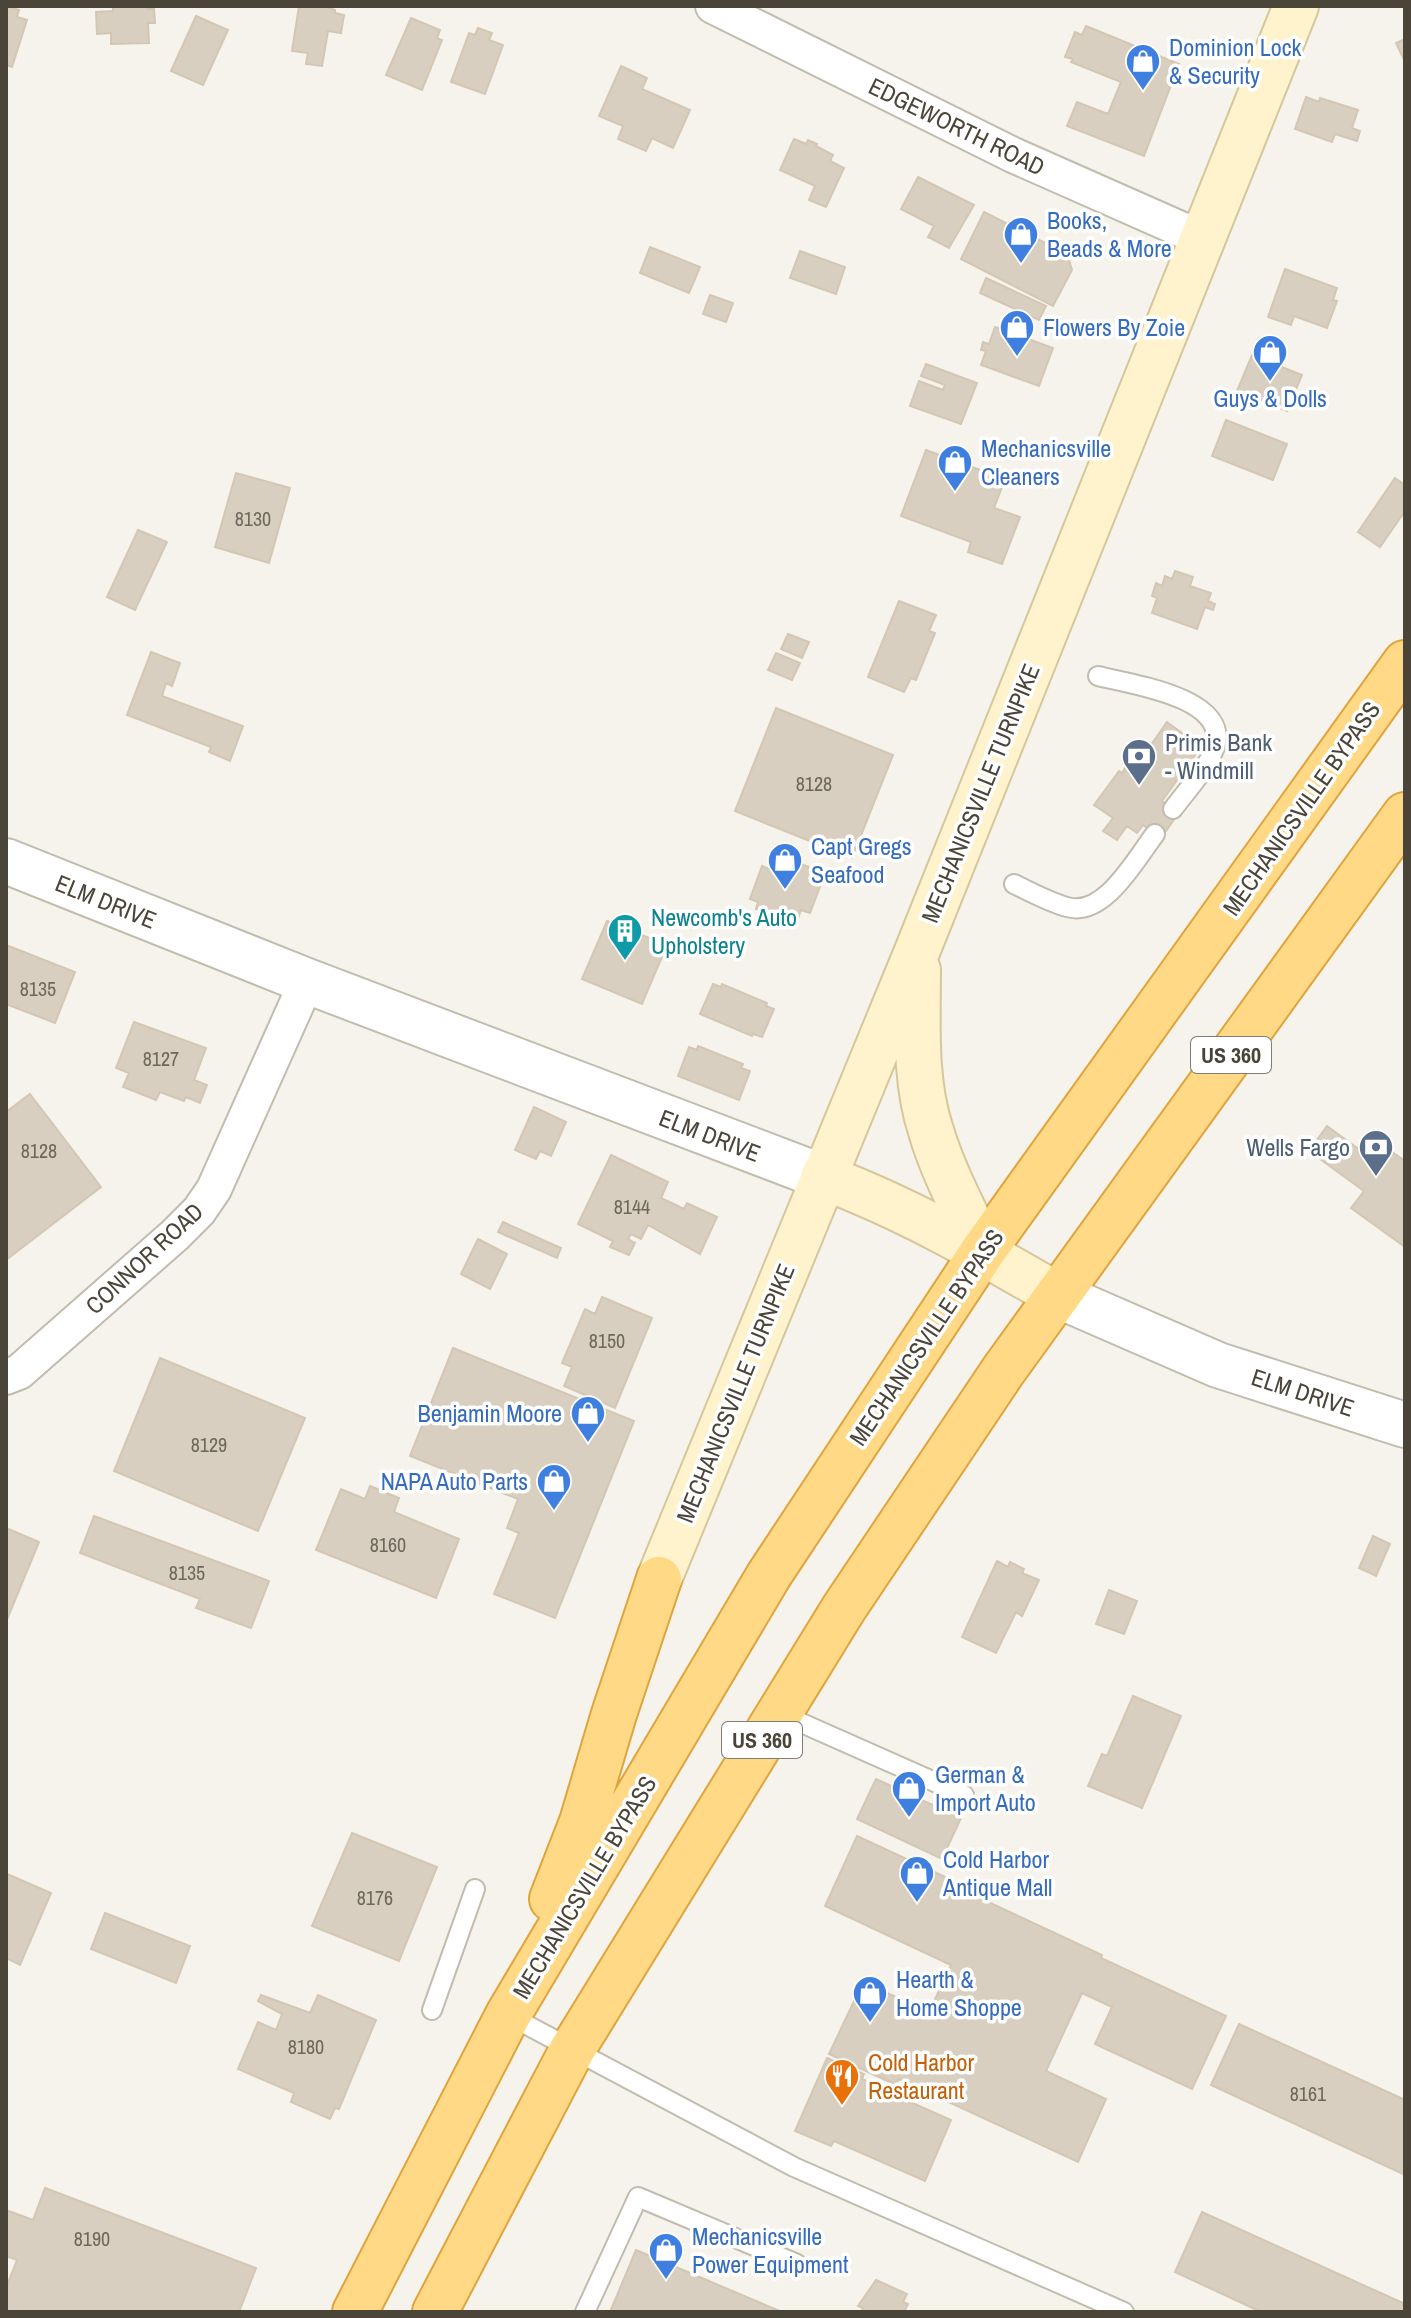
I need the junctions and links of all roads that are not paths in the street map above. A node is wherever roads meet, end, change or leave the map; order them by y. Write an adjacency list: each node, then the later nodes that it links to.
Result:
1 (713, 6): 3 (street, EDGEWORTH ROAD)
2 (1296, 6): 3 (main road, MECHANICSVILLE TURNPIKE)
3 (1203, 239): 11 (main road, MECHANICSVILLE TURNPIKE)
4 (1405, 663): 14 (highway, MECHANICSVILLE BYPASS / US 360)
5 (1098, 676): 6 (lane)
6 (1168, 806)
7 (1405, 815): 15 (highway, US 360)
8 (1151, 830): 10 (lane)
9 (6, 861): 12 (street, ELM DRIVE)
10 (1014, 884)
11 (918, 949): 13 (main road, MECHANICSVILLE TURNPIKE); 14 (main road)
12 (307, 981): 13 (street, ELM DRIVE); 16 (street, CONNOR ROAD)
13 (823, 1177): 14 (main road, ELM DRIVE); 18 (main road, MECHANICSVILLE TURNPIKE)
14 (983, 1251): 15 (main road, ELM DRIVE); 23 (highway, MECHANICSVILLE BYPASS / US 360)
15 (1057, 1295): 17 (street, ELM DRIVE); 19 (highway, US 360)
16 (6, 1377)
17 (1405, 1425)
18 (659, 1579): 23 (highway)
19 (779, 1713): 20 (lane); 24 (highway, US 360)
20 (964, 1795)
21 (475, 1889): 22 (lane)
22 (432, 2010)
23 (501, 2028): 24 (lane); 26 (highway, US 360)
24 (572, 2050): 27 (highway, US 360); 29 (lane)
25 (797, 2264): 28 (lane)
26 (355, 2312)
27 (435, 2312)
28 (585, 2312)
29 (1124, 2312)

